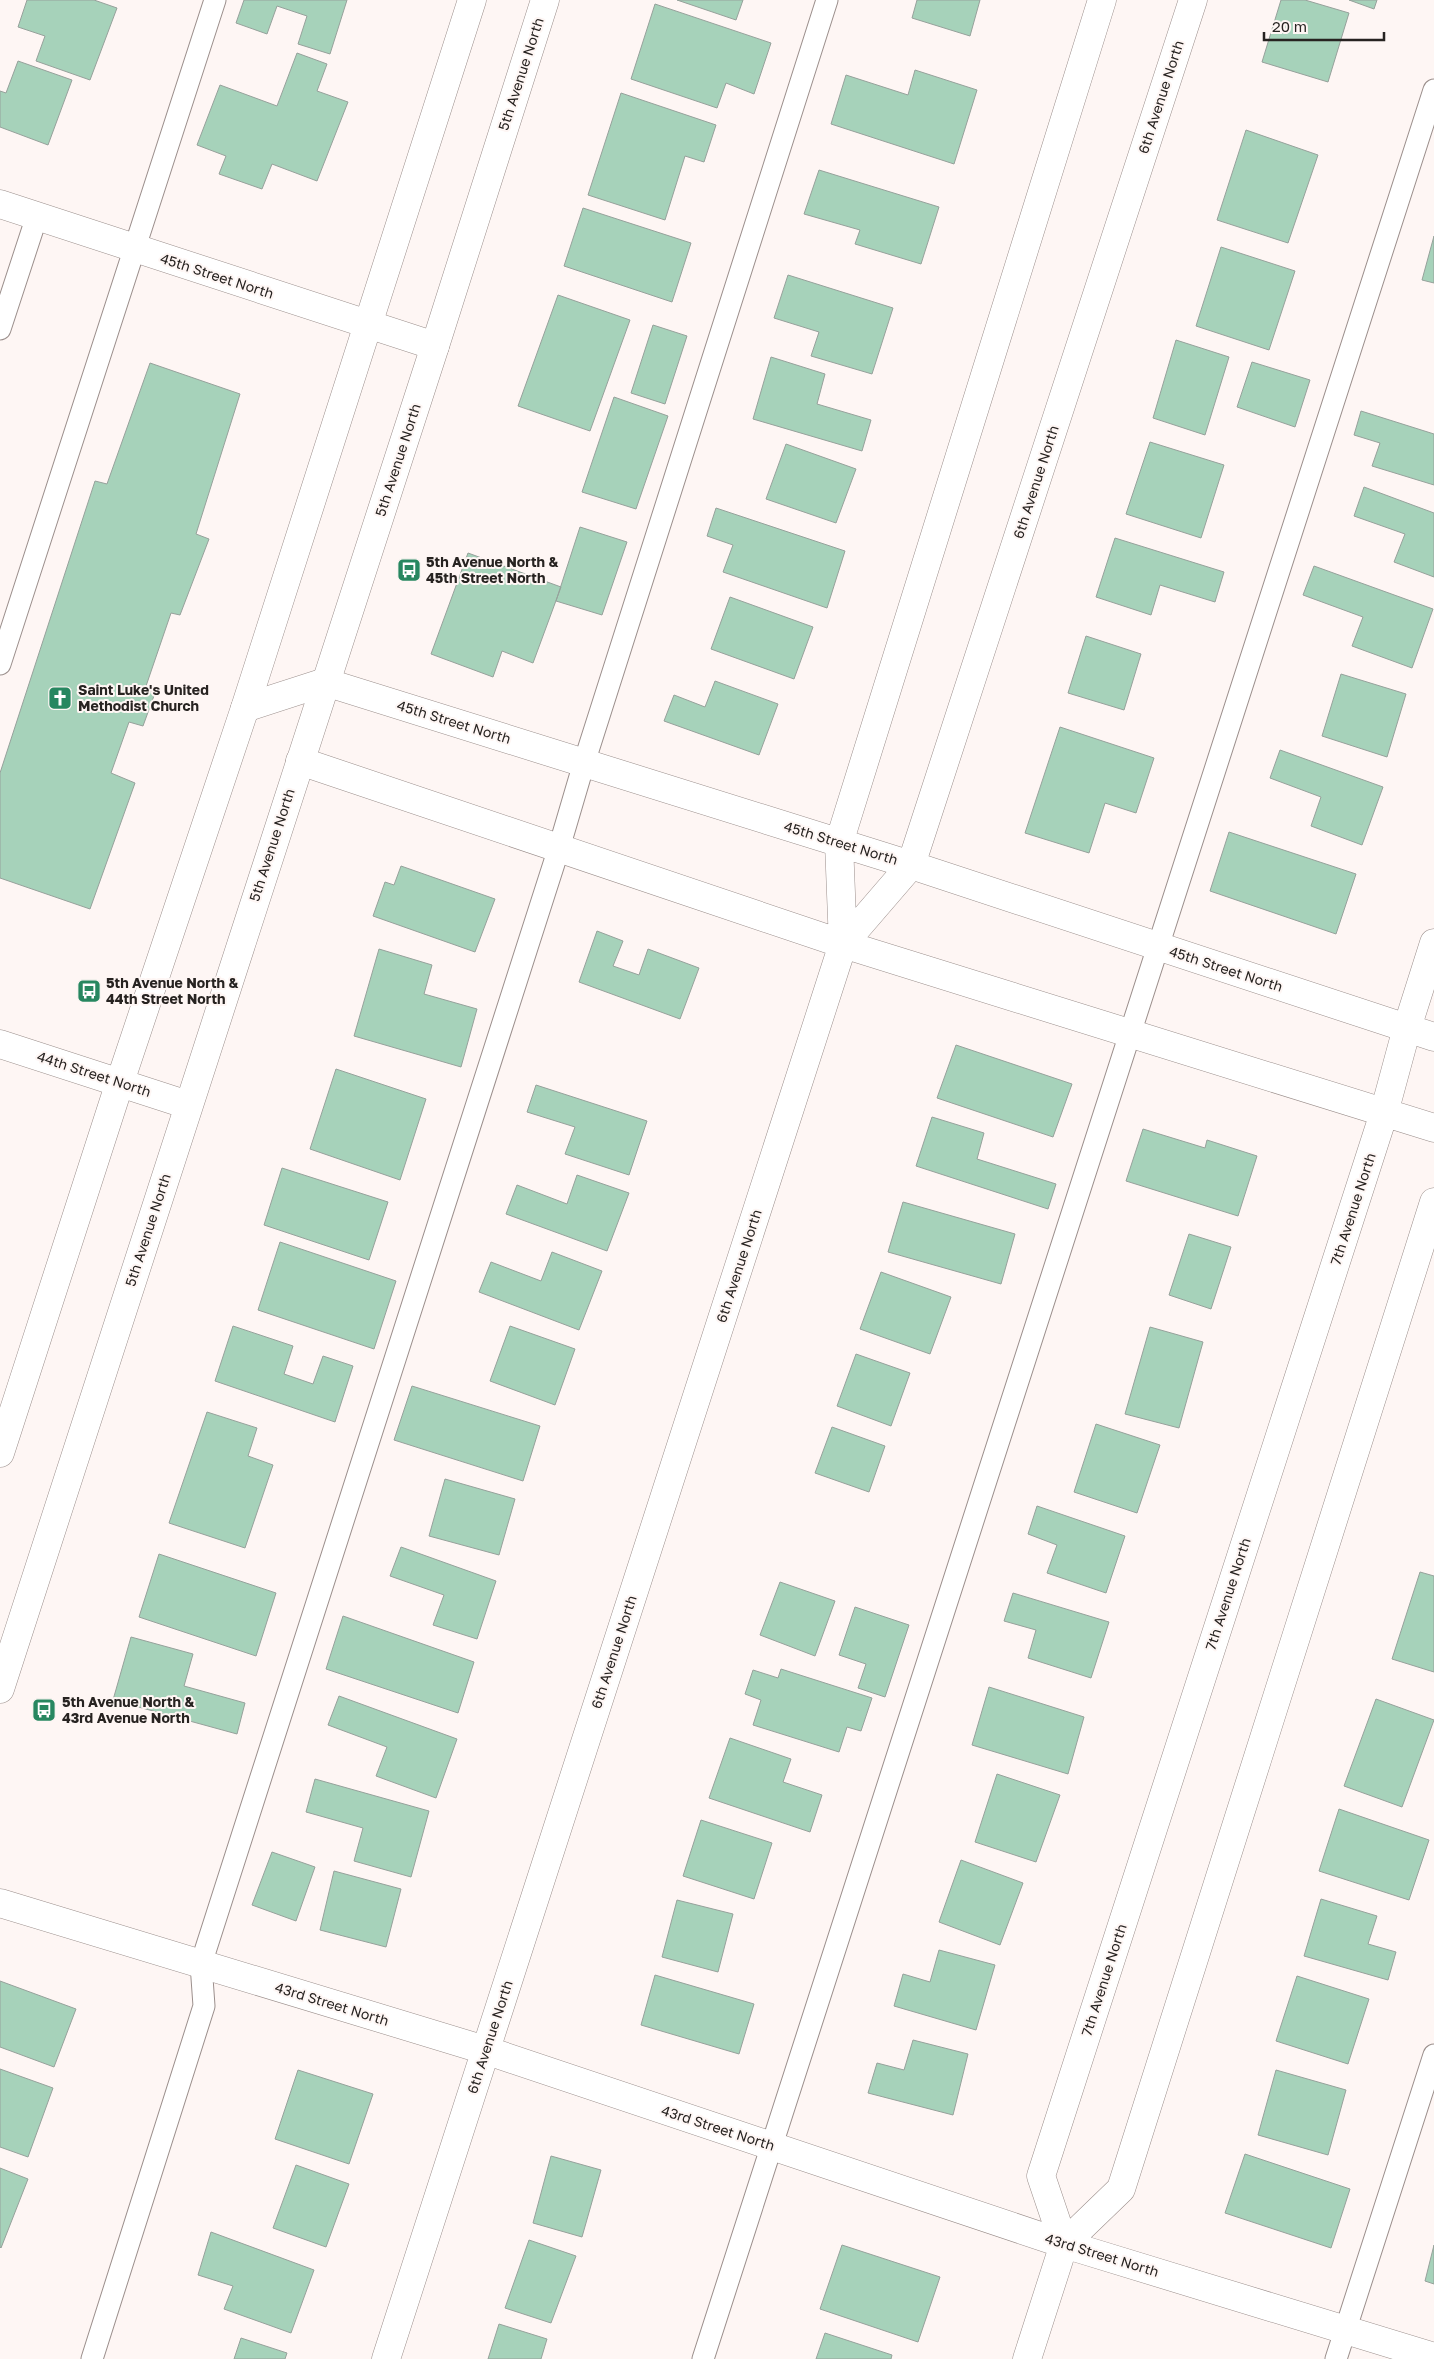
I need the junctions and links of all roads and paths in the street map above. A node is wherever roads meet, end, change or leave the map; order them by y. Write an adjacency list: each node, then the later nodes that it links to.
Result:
1 (215, 0): 10 (lane)
2 (472, 0): 11 (street)
3 (545, 0): 13 (street, 5th Avenue North)
4 (827, 0): 19 (lane)
5 (1102, 0): 20 (street, 6th Avenue North)
6 (1193, 0): 22 (street, 6th Avenue North)
7 (1434, 90): 25 (lane)
8 (0, 204): 9 (street, 45th Street North)
9 (37, 216): 10 (street, 45th Street North); 12 (lane)
10 (135, 249): 11 (street, 45th Street North); 14 (lane)
11 (368, 325): 13 (street, 45th Street North); 17 (street)
12 (0, 329)
13 (435, 346): 16 (street, 5th Avenue North)
14 (4, 638): 15 (lane)
15 (0, 664)
16 (325, 682): 17 (street); 18 (street, 5th Avenue North); 19 (street, 45th Street North)
17 (245, 708): 30 (street)
18 (300, 761): 21 (street); 31 (street, 5th Avenue North)
19 (584, 763): 20 (street, 45th Street North); 21 (lane)
20 (839, 843): 22 (street, 45th Street North); 24 (street, 6th Avenue North)
21 (559, 848): 24 (street); 38 (lane)
22 (911, 866): 24 (street, 6th Avenue North); 25 (street, 45th Street North)
23 (1434, 943): 26 (street, 7th Avenue North)
24 (843, 944): 27 (street); 39 (street, 6th Avenue North)
25 (1159, 947): 26 (street, 45th Street North); 27 (lane)
26 (1407, 1028): 28 (street, 45th Street North); 32 (street, 7th Avenue North)
27 (1131, 1034): 32 (street); 41 (lane)
28 (1434, 1037)
29 (0, 1044): 30 (street, 44th Street North)
30 (120, 1082): 31 (street, 44th Street North); 35 (street)
31 (188, 1105): 36 (street, 5th Avenue North)
32 (1384, 1113): 33 (street); 42 (street, 7th Avenue North)
33 (1434, 1128)
34 (1434, 1202): 42 (street)
35 (0, 1453)
36 (0, 1689)
37 (0, 1903): 38 (street, 43rd Street North)
38 (201, 1964): 39 (street, 43rd Street North); 45 (lane)
39 (485, 2050): 41 (street, 43rd Street North); 46 (street, 6th Avenue North)
40 (1434, 2055): 43 (lane)
41 (772, 2146): 42 (street, 43rd Street North); 47 (lane)
42 (1064, 2244): 43 (street, 43rd Street North); 48 (street)
43 (1345, 2330): 44 (street, 43rd Street North); 49 (lane)
44 (1434, 2357)
45 (92, 2359)
46 (386, 2359)
47 (703, 2359)
48 (1027, 2359)
49 (1336, 2359)

